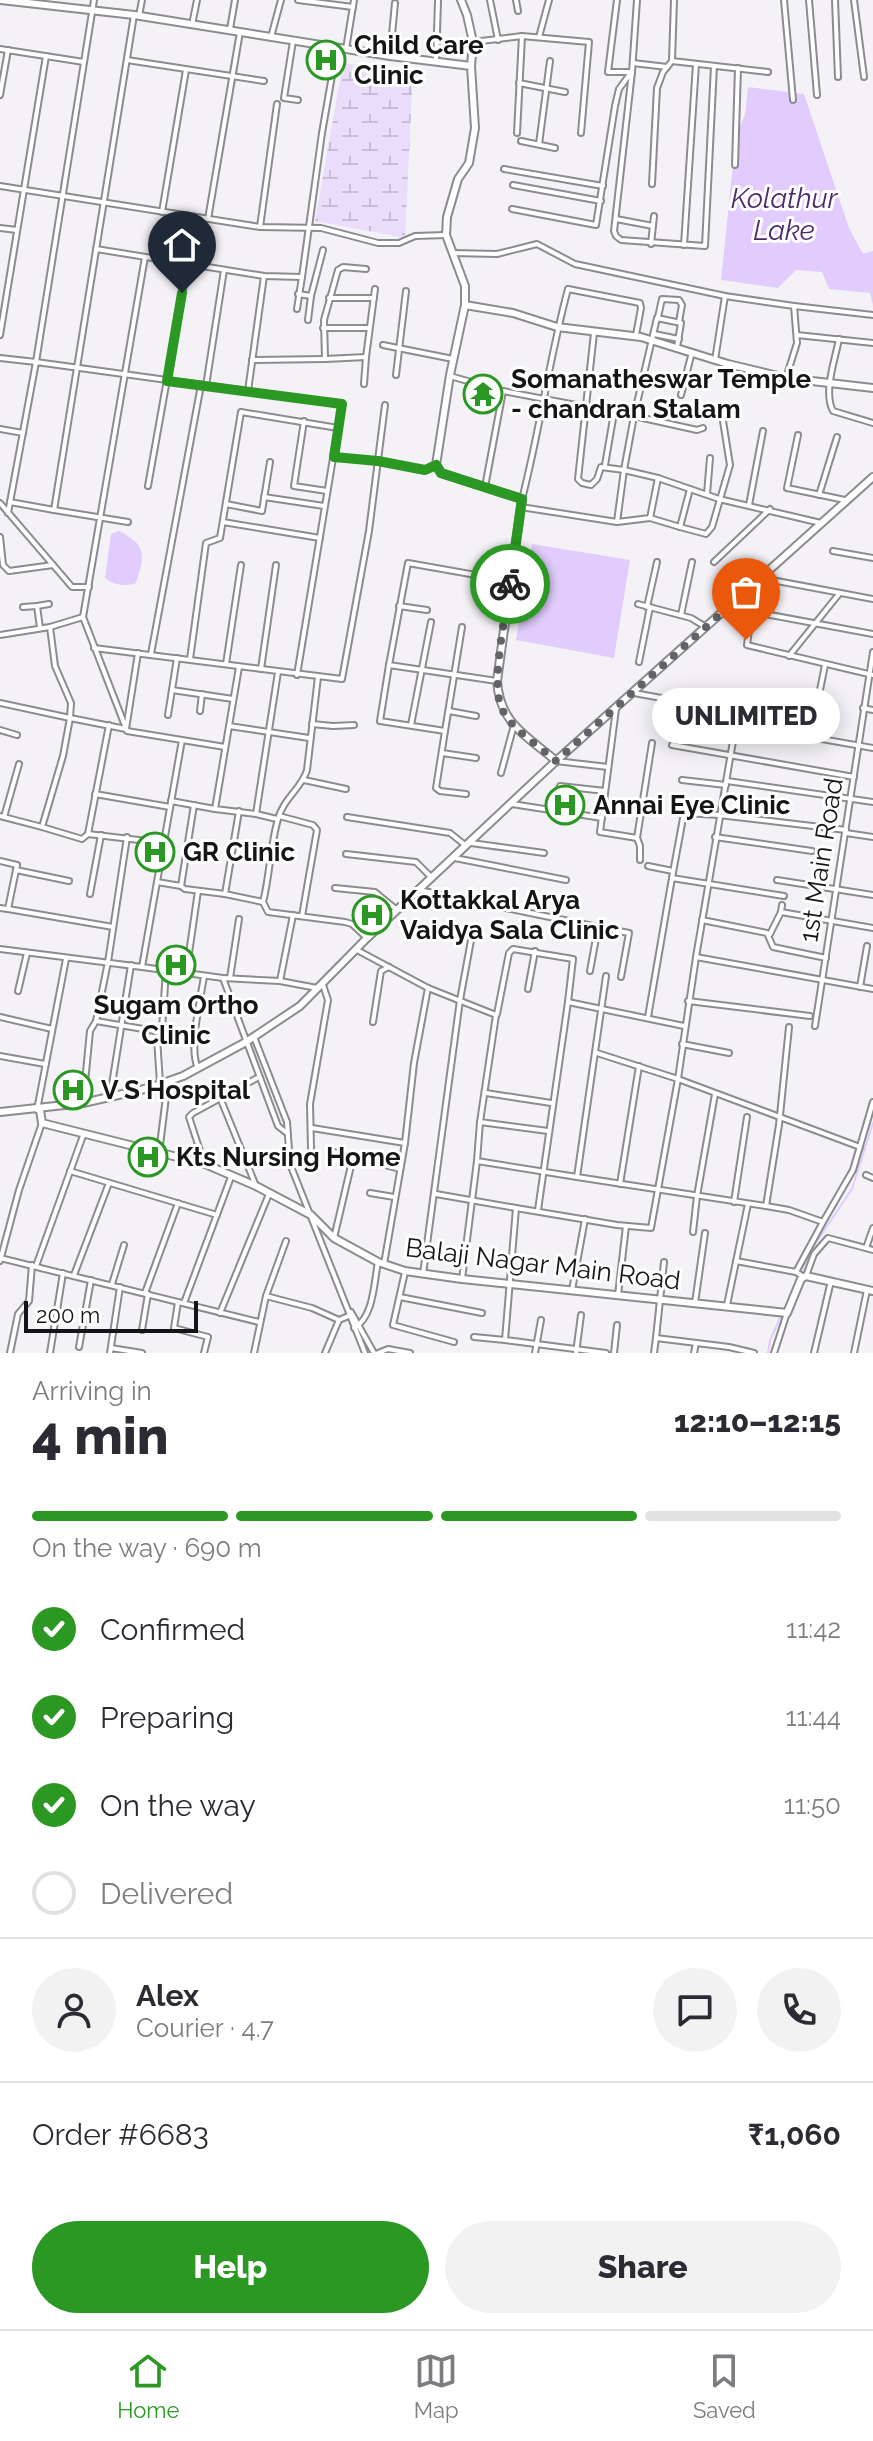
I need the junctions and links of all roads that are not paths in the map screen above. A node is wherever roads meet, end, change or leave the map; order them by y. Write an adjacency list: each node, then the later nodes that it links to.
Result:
1 (1, 0): 20 (main road)
2 (94, 0): 25 (street)
3 (142, 0): 27 (street)
4 (197, 0): 28 (street)
5 (235, 0): 29 (street)
6 (281, 0): 32 (street)
7 (298, 0): 24 (street)
8 (354, 0): 24 (street)
9 (461, 0): 36 (main road)
10 (490, 0): 34 (street)
11 (516, 0): 26 (street)
12 (549, 0): 33 (street)
13 (617, 0): 55 (street)
14 (637, 0): 48 (street)
15 (674, 0): 45 (street)
16 (784, 0): 67 (street)
17 (809, 0): 65 (street)
18 (835, 0): 58 (street)
19 (854, 0): 59 (street)
20 (13, 1): 23 (main road)
21 (438, 1): 47 (street)
22 (395, 3): 42 (street)
23 (51, 4): 25 (main road)
24 (353, 7): 39 (street)
25 (92, 11): 27 (main road); 46 (street)
26 (518, 11)
27 (137, 16): 28 (main road); 43 (street)
28 (192, 25): 29 (main road)
29 (230, 31): 30 (main road)
30 (240, 32): 32 (main road); 57 (street)
31 (522, 36): 33 (street); 34 (street); 61 (street)
32 (271, 37): 35 (main road)
33 (539, 37): 70 (street)
34 (498, 40): 36 (street)
35 (293, 41): 37 (main road); 66 (street)
36 (473, 42): 50 (main road)
37 (337, 47): 39 (main road); 92 (street)
38 (0, 49): 40 (street)
39 (346, 49): 42 (main road)
40 (8, 50): 41 (street); 64 (street)
41 (46, 56): 46 (street); 80 (street)
42 (390, 56): 47 (main road)
43 (127, 60): 54 (street); 83 (street)
44 (550, 61): 62 (street)
45 (672, 61): 49 (street); 52 (street)
46 (84, 62): 81 (street)
47 (436, 62): 50 (main road)
48 (633, 63): 52 (street); 55 (street)
49 (696, 64): 51 (street); 97 (street)
50 (471, 66): 95 (main road)
51 (714, 66): 53 (street); 97 (street)
52 (669, 67): 76 (street)
53 (738, 68): 56 (street); 74 (street)
54 (186, 70): 57 (street); 85 (street)
55 (632, 72): 79 (street); 89 (street)
56 (768, 72)
57 (232, 76): 60 (street); 88 (street)
58 (838, 77)
59 (864, 77)
60 (264, 81)
61 (519, 83): 62 (street); 69 (street)
62 (548, 88): 63 (street); 72 (street)
63 (565, 92)
64 (0, 95)
65 (817, 95)
66 (298, 100)
67 (793, 100)
68 (277, 104): 91 (street)
69 (517, 133)
70 (581, 133)
71 (521, 141): 72 (street)
72 (539, 144): 73 (street)
73 (555, 148)
74 (735, 165)
75 (504, 169): 79 (street)
76 (652, 184)
77 (513, 185): 82 (street)
78 (0, 186): 80 (street)
79 (603, 186): 82 (street)
80 (24, 190): 81 (street); 94 (street)
81 (62, 196): 83 (street); 145 (street)
82 (601, 201): 84 (street)
83 (104, 203): 85 (street); 98 (street)
84 (512, 209)
85 (162, 212): 87 (street)
86 (654, 216): 90 (street)
87 (196, 217): 88 (street); 102 (street)
88 (208, 219): 91 (street)
89 (616, 219): 90 (street); 96 (street)
90 (653, 226): 96 (street)
91 (260, 227): 92 (street)
92 (308, 227): 95 (street); 108 (street)
93 (0, 228): 94 (street)
94 (17, 230): 105 (street)
95 (446, 235): 100 (main road)
96 (651, 244): 97 (street)
97 (684, 246)
98 (96, 249): 101 (street); 146 (street)
99 (323, 250): 112 (street)
100 (453, 253): 113 (street); 116 (main road)
101 (145, 257): 102 (street); 147 (street)
102 (187, 264): 106 (street); 151 (street)
103 (0, 268): 105 (street)
104 (366, 269): 114 (street)
105 (10, 270): 127 (street)
106 (224, 270): 107 (street); 154 (street)
107 (264, 276): 108 (street); 143 (street)
108 (302, 277): 111 (street)
109 (375, 289): 115 (street)
110 (406, 291): 136 (street)
111 (298, 294): 112 (street); 118 (street)
112 (311, 296): 121 (street)
113 (725, 296): 117 (street); 144 (street)
114 (329, 298): 115 (street); 124 (street)
115 (374, 298): 125 (street)
116 (465, 305): 123 (main road); 142 (main road)
117 (794, 306): 119 (street); 128 (street)
118 (297, 309)
119 (873, 315)
120 (658, 317): 122 (street); 122 (street); 130 (street)
121 (308, 320)
122 (679, 322): 132 (street)
123 (557, 327): 126 (main road); 129 (street); 159 (street)
124 (323, 328): 125 (street); 141 (street)
125 (369, 328): 139 (street)
126 (594, 333): 129 (main road); 161 (street)
127 (0, 335)
128 (797, 335): 133 (street); 150 (street)
129 (635, 337): 130 (main road)
130 (653, 337): 131 (main road); 163 (street)
131 (666, 338): 132 (street); 137 (main road)
132 (679, 339): 137 (street)
133 (839, 339): 134 (street); 152 (street)
134 (873, 343)
135 (383, 345): 136 (street)
136 (400, 347): 142 (street); 148 (street)
137 (677, 347): 138 (main road)
138 (692, 352): 144 (main road); 158 (street)
139 (366, 357): 141 (street); 153 (street)
140 (0, 358): 145 (street)
141 (325, 359): 143 (street)
142 (453, 359): 149 (main road)
143 (252, 360): 156 (street)
144 (715, 360): 150 (main road)
145 (36, 362): 146 (street); 171 (street)
146 (76, 366): 147 (street); 199 (street)
147 (124, 375): 151 (street); 201 (street)
148 (396, 375)
149 (450, 375): 157 (street); 178 (main road)
150 (786, 378): 152 (main road)
151 (167, 381): 154 (street); 183 (street)
152 (831, 383): 155 (main road); 166 (street)
153 (364, 384)
154 (204, 385): 156 (street); 245 (street)
155 (873, 388)
156 (248, 391): 167 (street)
157 (503, 391): 159 (street); 184 (street)
158 (681, 395)
159 (544, 400): 161 (street); 194 (street)
160 (385, 405): 176 (street)
161 (586, 407): 162 (street); 179 (street)
162 (614, 413): 163 (street); 179 (street)
163 (634, 416): 168 (street); 180 (street)
164 (304, 421): 167 (street); 186 (street); 195 (street)
165 (723, 421): 190 (street)
166 (873, 423)
167 (338, 428): 174 (street)
168 (703, 428)
169 (0, 429): 171 (street)
170 (763, 431): 196 (street)
171 (23, 433): 192 (street)
172 (798, 435): 188 (street)
173 (837, 437): 188 (street)
174 (334, 457): 176 (street); 186 (street)
175 (710, 458): 187 (street)
176 (378, 461): 178 (street); 260 (street)
177 (270, 462): 189 (street)
178 (436, 465): 184 (main road)
179 (605, 466): 180 (street)
180 (624, 470): 182 (street); 205 (street)
181 (873, 477): 191 (main road)
182 (658, 478): 185 (street); 202 (street)
183 (148, 486)
184 (485, 487): 194 (main road)
185 (690, 489): 187 (street); 207 (street)
186 (327, 491): 197 (street)
187 (707, 494): 190 (street)
188 (819, 495): 191 (street)
189 (264, 497): 195 (street); 197 (street)
190 (719, 499): 196 (street); 207 (street)
191 (846, 500): 206 (main road)
192 (10, 502): 199 (street); 200 (street)
193 (0, 503): 200 (street)
194 (521, 503): 205 (street); 219 (main road)
195 (225, 504): 204 (street)
196 (749, 505): 198 (street)
197 (324, 506): 209 (street)
198 (770, 509): 206 (street); 214 (street)
199 (54, 510): 201 (street)
200 (8, 513): 215 (street)
201 (102, 518): 203 (street); 220 (street)
202 (650, 518): 205 (street); 207 (street)
203 (128, 522)
204 (223, 522): 209 (street); 248 (street)
205 (617, 522)
206 (821, 523): 218 (main road)
207 (680, 527)
208 (0, 537): 215 (street)
209 (320, 538): 257 (street)
210 (833, 551): 211 (street)
211 (873, 558)
212 (657, 562): 229 (street)
213 (692, 562): 232 (street)
214 (714, 562)
215 (55, 565): 220 (street)
216 (241, 565): 250 (street)
217 (276, 565): 254 (street)
218 (759, 578): 221 (street); 223 (main road)
219 (510, 581): 227 (street); 261 (main road)
220 (89, 587): 233 (street)
221 (839, 594): 222 (street); 235 (street)
222 (873, 599)
223 (735, 601): 231 (street); 238 (main road)
224 (49, 604): 226 (street)
225 (638, 604): 229 (street)
226 (37, 606): 228 (street); 239 (street)
227 (399, 606): 230 (street); 251 (street)
228 (23, 607)
229 (649, 607): 232 (street); 249 (street)
230 (427, 610)
231 (749, 611): 235 (street); 246 (street)
232 (681, 615): 238 (street)
233 (83, 617): 236 (street); 242 (street)
234 (431, 622): 255 (street)
235 (816, 625): 240 (street); 246 (street)
236 (50, 627): 239 (street); 276 (street)
237 (462, 627): 258 (street)
238 (706, 627): 263 (main road)
239 (40, 628): 241 (street)
240 (873, 634)
241 (0, 635)
242 (94, 648): 244 (street); 284 (street)
243 (873, 652): 259 (street, 1st Main Road)
244 (138, 653): 245 (street); 284 (street)
245 (151, 655): 247 (street)
246 (789, 656): 252 (street)
247 (177, 657): 248 (street); 262 (street)
248 (190, 659): 250 (street)
249 (639, 662)
250 (226, 664): 253 (street)
251 (389, 665): 255 (street); 281 (street)
252 (825, 665): 259 (street); 289 (street)
253 (239, 666): 254 (street); 265 (street)
254 (261, 669): 256 (street)
255 (422, 670): 258 (street); 281 (street)
256 (278, 672): 257 (street); 287 (street)
257 (297, 675): 260 (street)
258 (454, 675): 261 (street); 272 (street)
259 (871, 675): 268 (street, 1st Main Road)
260 (318, 676): 277 (street)
261 (497, 681): 282 (main road)
262 (172, 690): 264 (street); 274 (street)
263 (634, 693): 269 (main road); 273 (street)
264 (202, 694): 265 (street); 271 (street)
265 (234, 699): 283 (street)
266 (0, 703): 276 (street)
267 (799, 703): 273 (street)
268 (863, 708): 270 (street); 294 (street, 1st Main Road)
269 (616, 709): 300 (main road); 302 (street)
270 (873, 710)
271 (200, 711)
272 (449, 711): 275 (street); 286 (street)
273 (738, 712): 278 (street)
274 (168, 715)
275 (476, 716)
276 (70, 718): 279 (street); 326 (street)
277 (312, 724): 280 (street); 290 (street)
278 (736, 724): 289 (street); 298 (street)
279 (109, 725): 284 (street); 310 (street)
280 (354, 725)
281 (411, 725): 286 (street)
282 (514, 725): 300 (main road); 303 (street)
283 (229, 726): 287 (street); 295 (street)
284 (126, 729): 291 (street)
285 (0, 730): 288 (street)
286 (445, 731): 297 (street)
287 (268, 733): 290 (street); 320 (street)
288 (17, 735)
289 (811, 735): 294 (street)
290 (310, 738): 305 (street)
291 (182, 740): 295 (street); 314 (street)
292 (652, 743): 333 (street)
293 (672, 745): 298 (street)
294 (859, 745): 296 (street); 304 (street, 1st Main Road)
295 (225, 747): 317 (street)
296 (873, 748)
297 (442, 753): 299 (street); 311 (street)
298 (731, 757): 304 (street); 307 (street)
299 (476, 758)
300 (556, 761): 302 (street); 315 (main road)
301 (19, 764): 322 (street)
302 (608, 767): 309 (street)
303 (501, 773)
304 (854, 777): 312 (street, 1st Main Road)
305 (304, 780): 308 (street); 324 (street)
306 (682, 780): 307 (street)
307 (726, 783): 312 (street); 321 (street)
308 (346, 789)
309 (605, 791): 318 (street); 325 (street)
310 (95, 794): 314 (street); 328 (street)
311 (466, 794)
312 (851, 798): 313 (street); 327 (street, 1st Main Road)
313 (873, 802)
314 (171, 804): 316 (street); 334 (street)
315 (512, 804): 318 (street); 335 (main road)
316 (194, 805): 317 (street); 352 (street)
317 (215, 809): 319 (street)
318 (552, 810): 325 (street)
319 (239, 811): 320 (street); 358 (street)
320 (256, 814): 324 (street)
321 (719, 815): 327 (street); 331 (street); 344 (street)
322 (2, 817): 326 (street)
323 (347, 817): 335 (street)
324 (278, 818): 361 (street); 368 (street)
325 (602, 818): 333 (street)
326 (42, 827): 328 (street)
327 (846, 832): 332 (street); 355 (street, 1st Main Road)
328 (88, 834): 329 (street)
329 (101, 835): 330 (street); 357 (street)
330 (127, 837): 334 (street); 372 (street)
331 (715, 837): 336 (street); 351 (street)
332 (873, 837)
333 (637, 838): 340 (street)
334 (164, 843): 350 (street)
335 (469, 845): 337 (street); 339 (main road)
336 (812, 851)
337 (544, 853)
338 (346, 854): 345 (street)
339 (454, 857): 345 (main road); 347 (street)
340 (640, 860)
341 (0, 861): 343 (street)
342 (648, 866): 344 (street)
343 (16, 870): 349 (street); 364 (street)
344 (673, 871): 346 (street)
345 (432, 878): 354 (main road)
346 (672, 878): 351 (street); 413 (street)
347 (566, 880)
348 (777, 880): 355 (street)
349 (69, 881)
350 (157, 882): 352 (street); 388 (street)
351 (708, 882): 360 (street); 370 (street)
352 (181, 886): 356 (street)
353 (335, 888): 365 (street)
354 (419, 890): 365 (main road); 373 (street)
355 (836, 890): 359 (street); 371 (street, 1st Main Road)
356 (198, 891): 358 (street); 392 (street)
357 (90, 894)
358 (225, 894): 361 (street)
359 (873, 895)
360 (784, 896)
361 (263, 902): 367 (street)
362 (782, 905): 366 (street)
363 (0, 908): 364 (street)
364 (8, 909): 372 (street)
365 (397, 910): 377 (main road)
366 (781, 912): 371 (street); 375 (street)
367 (293, 915): 368 (street); 398 (street)
368 (302, 916): 377 (street)
369 (239, 919): 397 (street)
370 (702, 920): 375 (street); 383 (street)
371 (832, 920): 374 (street); 384 (street, 1st Main Road)
372 (113, 927): 386 (street)
373 (598, 927): 391 (street); 395 (street)
374 (873, 928)
375 (770, 934): 384 (street)
376 (472, 935): 406 (street)
377 (367, 938): 380 (main road)
378 (867, 946): 401 (street)
379 (0, 949): 382 (street)
380 (357, 950): 389 (street); 400 (main road)
381 (535, 951): 403 (street); 408 (street); 410 (street)
382 (27, 953): 385 (street); 405 (street)
383 (696, 957): 399 (street); 407 (street)
384 (826, 958): 399 (street, 1st Main Road)
385 (66, 959): 386 (street); 420 (street)
386 (108, 962): 387 (street); 414 (street)
387 (131, 965): 388 (street); 416 (street)
388 (142, 967): 390 (street)
389 (389, 967): 402 (street); 415 (street)
390 (166, 971): 392 (street); 421 (street)
391 (590, 971)
392 (186, 974): 393 (street)
393 (204, 976): 396 (street); 430 (street)
394 (606, 976): 409 (street)
395 (621, 977)
396 (223, 978): 397 (street); 423 (street)
397 (230, 978): 398 (street)
398 (280, 981): 400 (street)
399 (822, 981): 401 (street); 418 (street, 1st Main Road)
400 (320, 986): 422 (main road); 447 (street)
401 (860, 987): 404 (street)
402 (428, 988): 406 (street); 451 (street)
403 (528, 989)
404 (873, 989)
405 (18, 991)
406 (460, 1000): 410 (street); 472 (street)
407 (688, 1001): 411 (street); 417 (street)
408 (568, 1002): 409 (street); 440 (street)
409 (603, 1008): 413 (street); 425 (street)
410 (496, 1015): 434 (street)
411 (810, 1016)
412 (0, 1017): 420 (street)
413 (648, 1017): 417 (street)
414 (96, 1021): 416 (street); 439 (street)
415 (373, 1022)
416 (122, 1026): 421 (street); 436 (street)
417 (684, 1026): 424 (street)
418 (815, 1026)
419 (789, 1027): 443 (street)
420 (52, 1029): 428 (street)
421 (161, 1032): 433 (street)
422 (254, 1037): 423 (main road); 450 (street)
423 (246, 1042): 430 (main road); 431 (street)
424 (682, 1044): 426 (street); 432 (street)
425 (597, 1053): 429 (street); 464 (street)
426 (729, 1053)
427 (0, 1056): 428 (street)
428 (45, 1064): 441 (street)
429 (639, 1066): 432 (street); 467 (street)
430 (198, 1068): 433 (main road)
431 (259, 1077): 437 (street); 450 (street)
432 (678, 1079): 435 (street); 469 (street)
433 (164, 1083): 436 (main road); 455 (street)
434 (486, 1093): 440 (street); 445 (street)
435 (715, 1094): 443 (street); 473 (street)
436 (110, 1099): 439 (main road)
437 (221, 1100): 458 (street); 468 (street)
438 (873, 1102): 452 (street)
439 (83, 1103): 441 (main road)
440 (552, 1104): 448 (street)
441 (38, 1110): 442 (main road); 446 (main road)
442 (0, 1112)
443 (780, 1116): 452 (street); 479 (street)
444 (747, 1117): 476 (street)
445 (480, 1122): 448 (street); 457 (street)
446 (42, 1123): 449 (main road, Balaji Nagar Main Road); 495 (street)
447 (311, 1128): 451 (street); 453 (street)
448 (548, 1131): 461 (street)
449 (84, 1133): 455 (main road, Balaji Nagar Main Road); 460 (street)
450 (287, 1133): 483 (street)
451 (405, 1143): 459 (street)
452 (860, 1147): 485 (street)
453 (311, 1148)
454 (330, 1151): 456 (street)
455 (159, 1153): 458 (main road, Balaji Nagar Main Road)
456 (353, 1157): 459 (street); 490 (street)
457 (477, 1161): 461 (street); 475 (street)
458 (205, 1164): 463 (main road, Balaji Nagar Main Road)
459 (400, 1169): 474 (street)
460 (70, 1171): 466 (street); 499 (street)
461 (543, 1171): 464 (street); 481 (street)
462 (866, 1175): 465 (street)
463 (231, 1177): 468 (main road, Balaji Nagar Main Road); 482 (street)
464 (577, 1177): 467 (street)
465 (873, 1178)
466 (109, 1183): 477 (street); 503 (street)
467 (620, 1184): 469 (street)
468 (256, 1186): 471 (main road, Balaji Nagar Main Road)
469 (659, 1190): 473 (street); 486 (street)
470 (370, 1193): 474 (street)
471 (269, 1194): 483 (main road, Balaji Nagar Main Road); 522 (street)
472 (436, 1194): 475 (street); 502 (street)
473 (697, 1196): 476 (street); 488 (street)
474 (394, 1197): 498 (street)
475 (472, 1201): 480 (street); 505 (street)
476 (734, 1202): 478 (street)
477 (178, 1203): 482 (street); 513 (street)
478 (748, 1204): 479 (street); 496 (street)
479 (766, 1206): 485 (street)
480 (516, 1208): 481 (street); 508 (street)
481 (538, 1210): 484 (street)
482 (217, 1215): 518 (street)
483 (311, 1215): 490 (main road, Balaji Nagar Main Road); 524 (street)
484 (585, 1219): 486 (street); 511 (street)
485 (823, 1222): 504 (street)
486 (626, 1226): 514 (street)
487 (873, 1228): 493 (street)
488 (693, 1232)
489 (705, 1233): 519 (street)
490 (334, 1238): 498 (main road, Balaji Nagar Main Road)
491 (286, 1241): 515 (street)
492 (124, 1245): 509 (street)
493 (866, 1248): 494 (street); 504 (street)
494 (873, 1250)
495 (0, 1259): 499 (street)
496 (736, 1261): 504 (street); 520 (street)
497 (664, 1262): 517 (street)
498 (381, 1263): 500 (main road, Balaji Nagar Main Road); 530 (street)
499 (34, 1266): 501 (street); 542 (street)
500 (405, 1271): 502 (main road, Balaji Nagar Main Road); 516 (street)
501 (63, 1273): 503 (street); 543 (street)
502 (423, 1274): 505 (main road, Balaji Nagar Main Road)
503 (74, 1275): 506 (street)
504 (801, 1275): 507 (main road); 521 (main road)
505 (462, 1279): 508 (main road, Balaji Nagar Main Road)
506 (91, 1280): 509 (street); 538 (street)
507 (831, 1281): 512 (main road); 558 (street)
508 (509, 1284): 511 (main road, Balaji Nagar Main Road); 534 (street)
509 (112, 1285): 510 (street)
510 (120, 1287): 513 (street); 539 (street)
511 (572, 1290): 514 (main road, Balaji Nagar Main Road)
512 (870, 1290): 559 (street)
513 (146, 1294): 518 (street); 531 (street)
514 (618, 1295): 517 (main road, Balaji Nagar Main Road)
515 (266, 1296): 526 (street); 528 (street)
516 (400, 1297): 523 (street); 535 (street)
517 (660, 1299): 519 (main road, Balaji Nagar Main Road); 533 (street)
518 (181, 1303): 522 (street); 545 (street)
519 (695, 1303): 520 (main road, Balaji Nagar Main Road)
520 (727, 1305): 521 (main road, Balaji Nagar Main Road)
521 (784, 1312): 557 (street)
522 (220, 1313): 528 (street)
523 (482, 1313)
524 (351, 1314): 526 (street); 530 (street)
525 (581, 1315): 541 (street)
526 (339, 1320): 547 (street)
527 (541, 1320): 537 (street)
528 (259, 1322): 546 (street)
529 (617, 1325): 553 (street)
530 (356, 1327): 548 (street); 549 (street)
531 (142, 1330)
532 (474, 1337): 534 (street)
533 (656, 1338): 536 (street); 554 (street)
534 (505, 1340): 537 (street)
535 (454, 1342)
536 (696, 1343): 540 (street); 555 (street)
537 (537, 1344): 541 (street); 551 (street)
538 (79, 1347)
539 (110, 1350): 544 (street)
540 (729, 1350): 556 (street)
541 (576, 1351): 552 (street)
542 (10, 1353)
543 (50, 1353)
544 (142, 1353)
545 (204, 1353)
546 (254, 1353)
547 (325, 1353)
548 (365, 1353)
549 (376, 1353): 550 (street)
550 (410, 1353)
551 (535, 1353)
552 (606, 1353)
553 (614, 1353)
554 (654, 1353)
555 (694, 1353)
556 (754, 1353)
557 (774, 1353)
558 (814, 1353)
559 (854, 1353)

